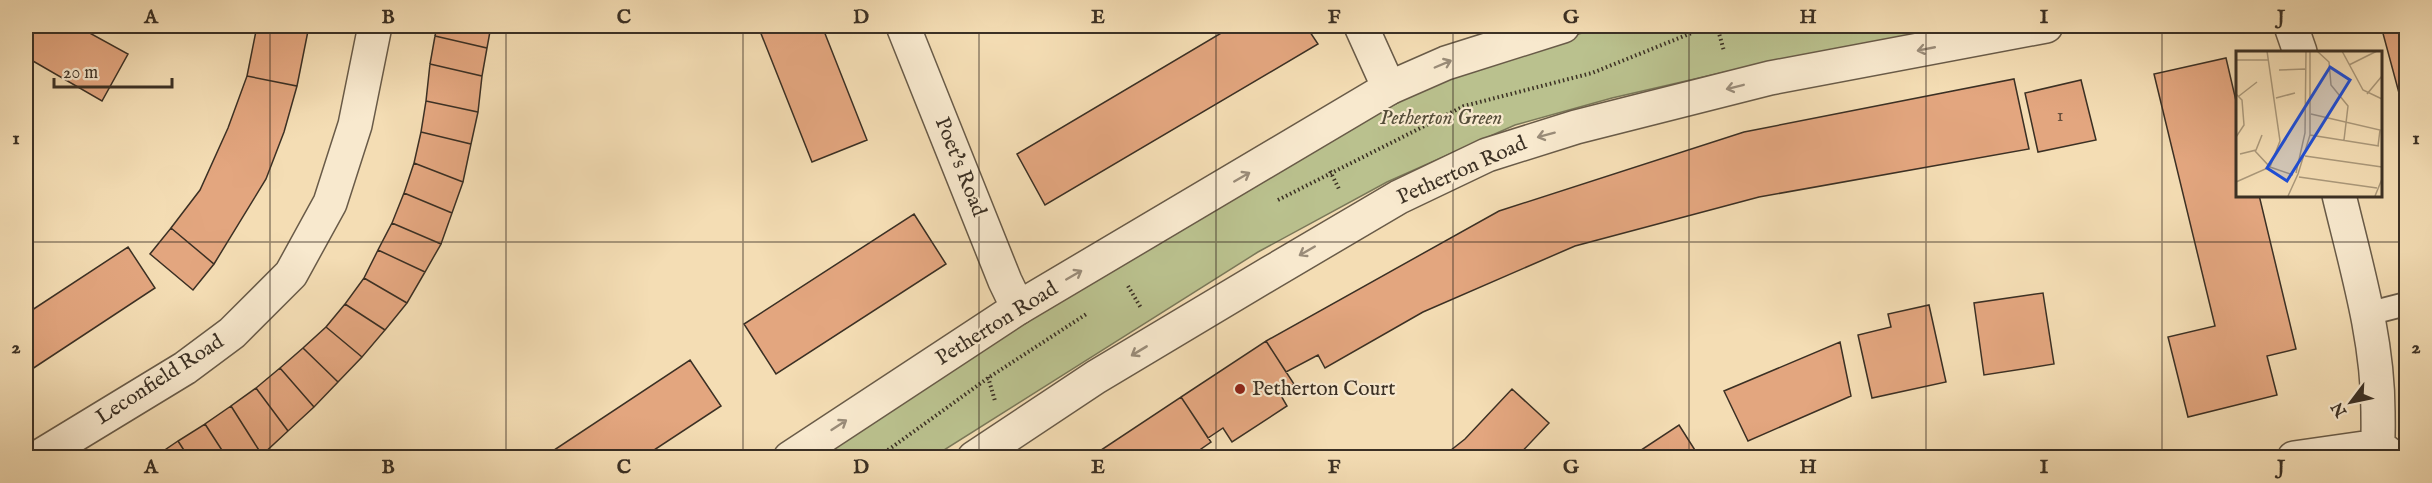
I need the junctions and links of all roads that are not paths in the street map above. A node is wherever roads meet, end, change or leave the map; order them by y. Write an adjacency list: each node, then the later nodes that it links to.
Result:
1 (375, 26): 14 (street, Leconfield Road)
2 (903, 26): 11 (street, Poet's Road)
3 (1361, 26): 8 (street)
4 (1563, 26): 8 (street, Petherton Road, one-way to 4)
5 (2046, 26): 16 (street, Petherton Road, one-way to 16)
6 (2291, 26): 7 (street)
7 (2300, 51)
8 (1389, 88): 11 (street, Petherton Road, one-way to 8)
9 (2339, 196): 12 (street)
10 (2406, 304): 12 (lane)
11 (1018, 308): 15 (street, Petherton Road, one-way to 11)
12 (2367, 314): 13 (street)
13 (2383, 454): 17 (street)
14 (37, 458)
15 (790, 458)
16 (974, 458)
17 (2294, 458)

